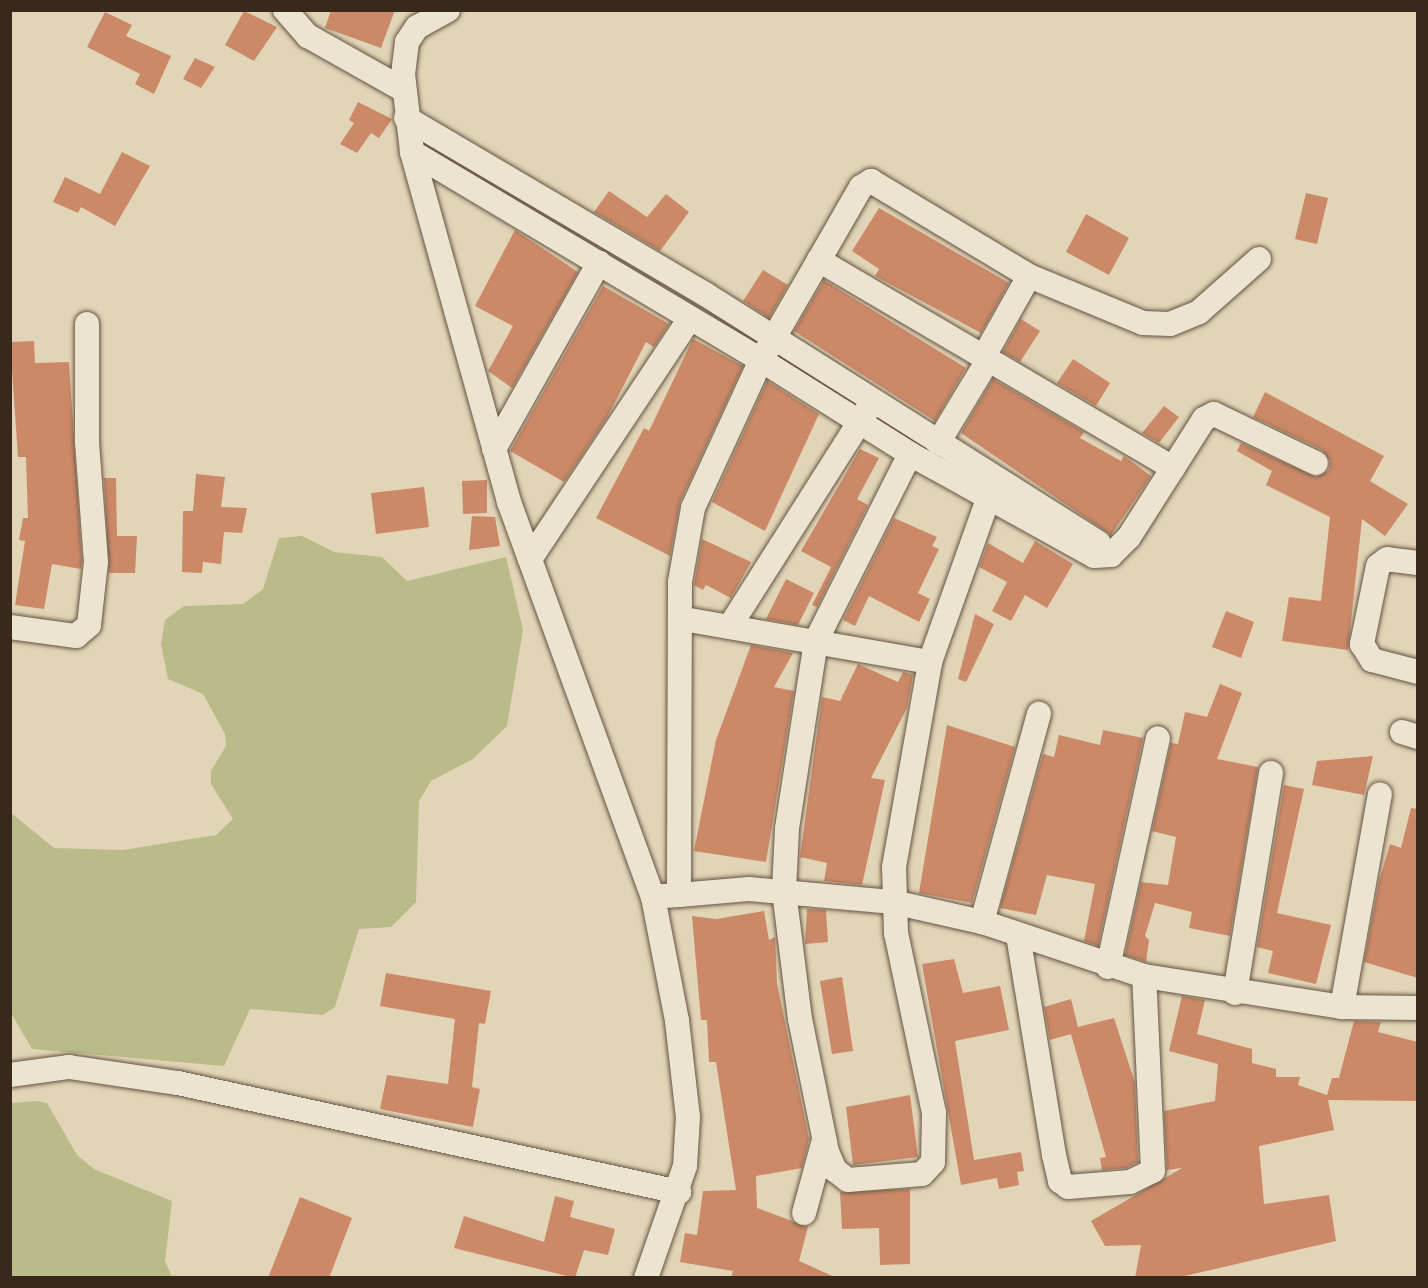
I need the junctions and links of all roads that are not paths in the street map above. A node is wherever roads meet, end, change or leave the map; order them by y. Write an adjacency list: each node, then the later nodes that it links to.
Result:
1 (285, 10): 3 (street)
2 (448, 10): 3 (street)
3 (404, 90): 4 (street)
4 (406, 118): 5 (street); 12 (street)
5 (412, 152): 8 (street); 17 (street)
6 (819, 260): 9 (street); 12 (street); 13 (street)
7 (1259, 260): 9 (street)
8 (599, 263): 10 (street); 17 (street)
9 (1029, 276): 13 (street)
10 (690, 318): 14 (street); 23 (street)
11 (87, 324): 27 (street)
12 (773, 338): 14 (street); 15 (street)
13 (986, 359): 16 (street); 20 (street)
14 (761, 360): 15 (street); 25 (street)
15 (865, 413): 16 (street); 18 (street); 26 (street)
16 (938, 443): 22 (street)
17 (494, 449): 23 (street)
18 (910, 454): 21 (street); 28 (street)
19 (1316, 462): 20 (street)
20 (1173, 468): 22 (street)
21 (988, 499): 22 (street); 29 (street)
22 (1113, 552)
23 (530, 559): 37 (street)
24 (1418, 563): 30 (street)
25 (683, 619): 26 (street); 36 (street)
26 (730, 626): 28 (street)
27 (10, 627)
28 (816, 641): 29 (street); 35 (street)
29 (930, 662): 38 (street)
30 (1418, 672)
31 (1039, 714): 39 (street)
32 (1158, 738): 41 (street)
33 (1271, 773): 43 (street)
34 (1380, 794): 44 (street)
35 (784, 891): 36 (street); 38 (street); 47 (street)
36 (679, 895): 37 (street)
37 (653, 897): 48 (street)
38 (893, 902): 39 (street); 47 (street)
39 (982, 922): 40 (street)
40 (1018, 935): 41 (street); 42 (street)
41 (1108, 967): 42 (street)
42 (1144, 976): 43 (street)
43 (1234, 993): 44 (street)
44 (1342, 1007): 45 (street)
45 (1418, 1008)
46 (10, 1075): 48 (street)
47 (824, 1140): 49 (street)
48 (679, 1191): 50 (street)
49 (804, 1213)
50 (646, 1278)

